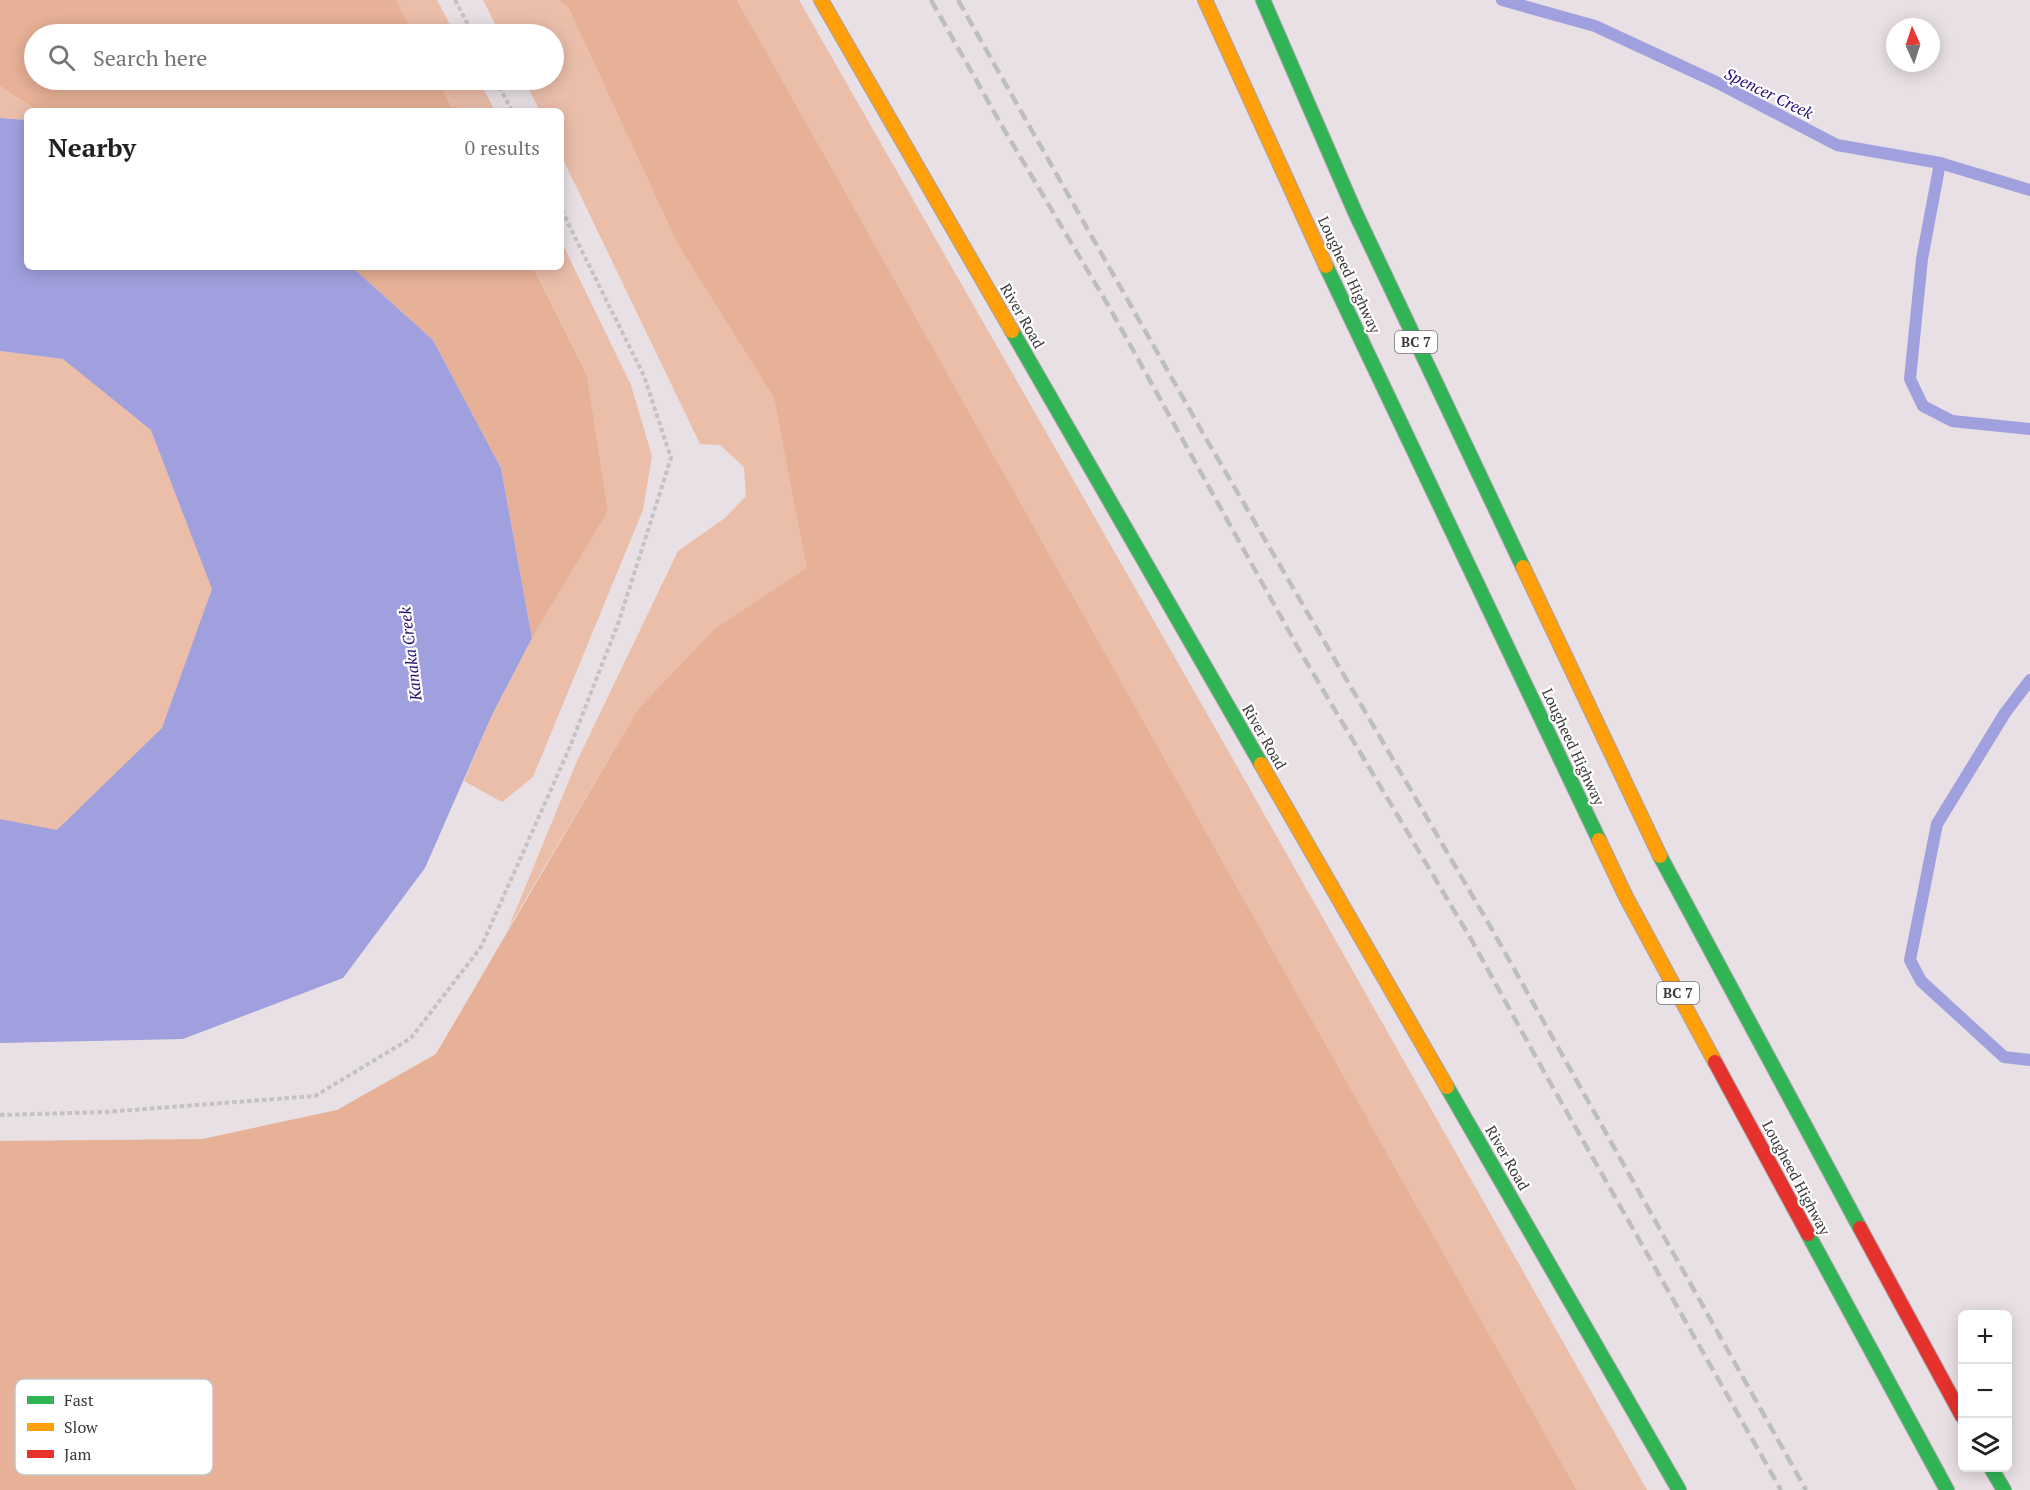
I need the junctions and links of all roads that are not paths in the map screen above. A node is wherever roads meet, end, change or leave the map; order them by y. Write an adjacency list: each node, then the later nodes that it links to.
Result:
1 (821, 0): 6 (main road, River Road)
2 (1205, 0): 7 (main road, Lougheed Highway / BC 7)
3 (1263, 0): 4 (main road, Lougheed Highway / BC 7)
4 (1958, 1409)
5 (1994, 1472): 8 (main road)
6 (1679, 1490)
7 (1947, 1490)
8 (2004, 1490)

